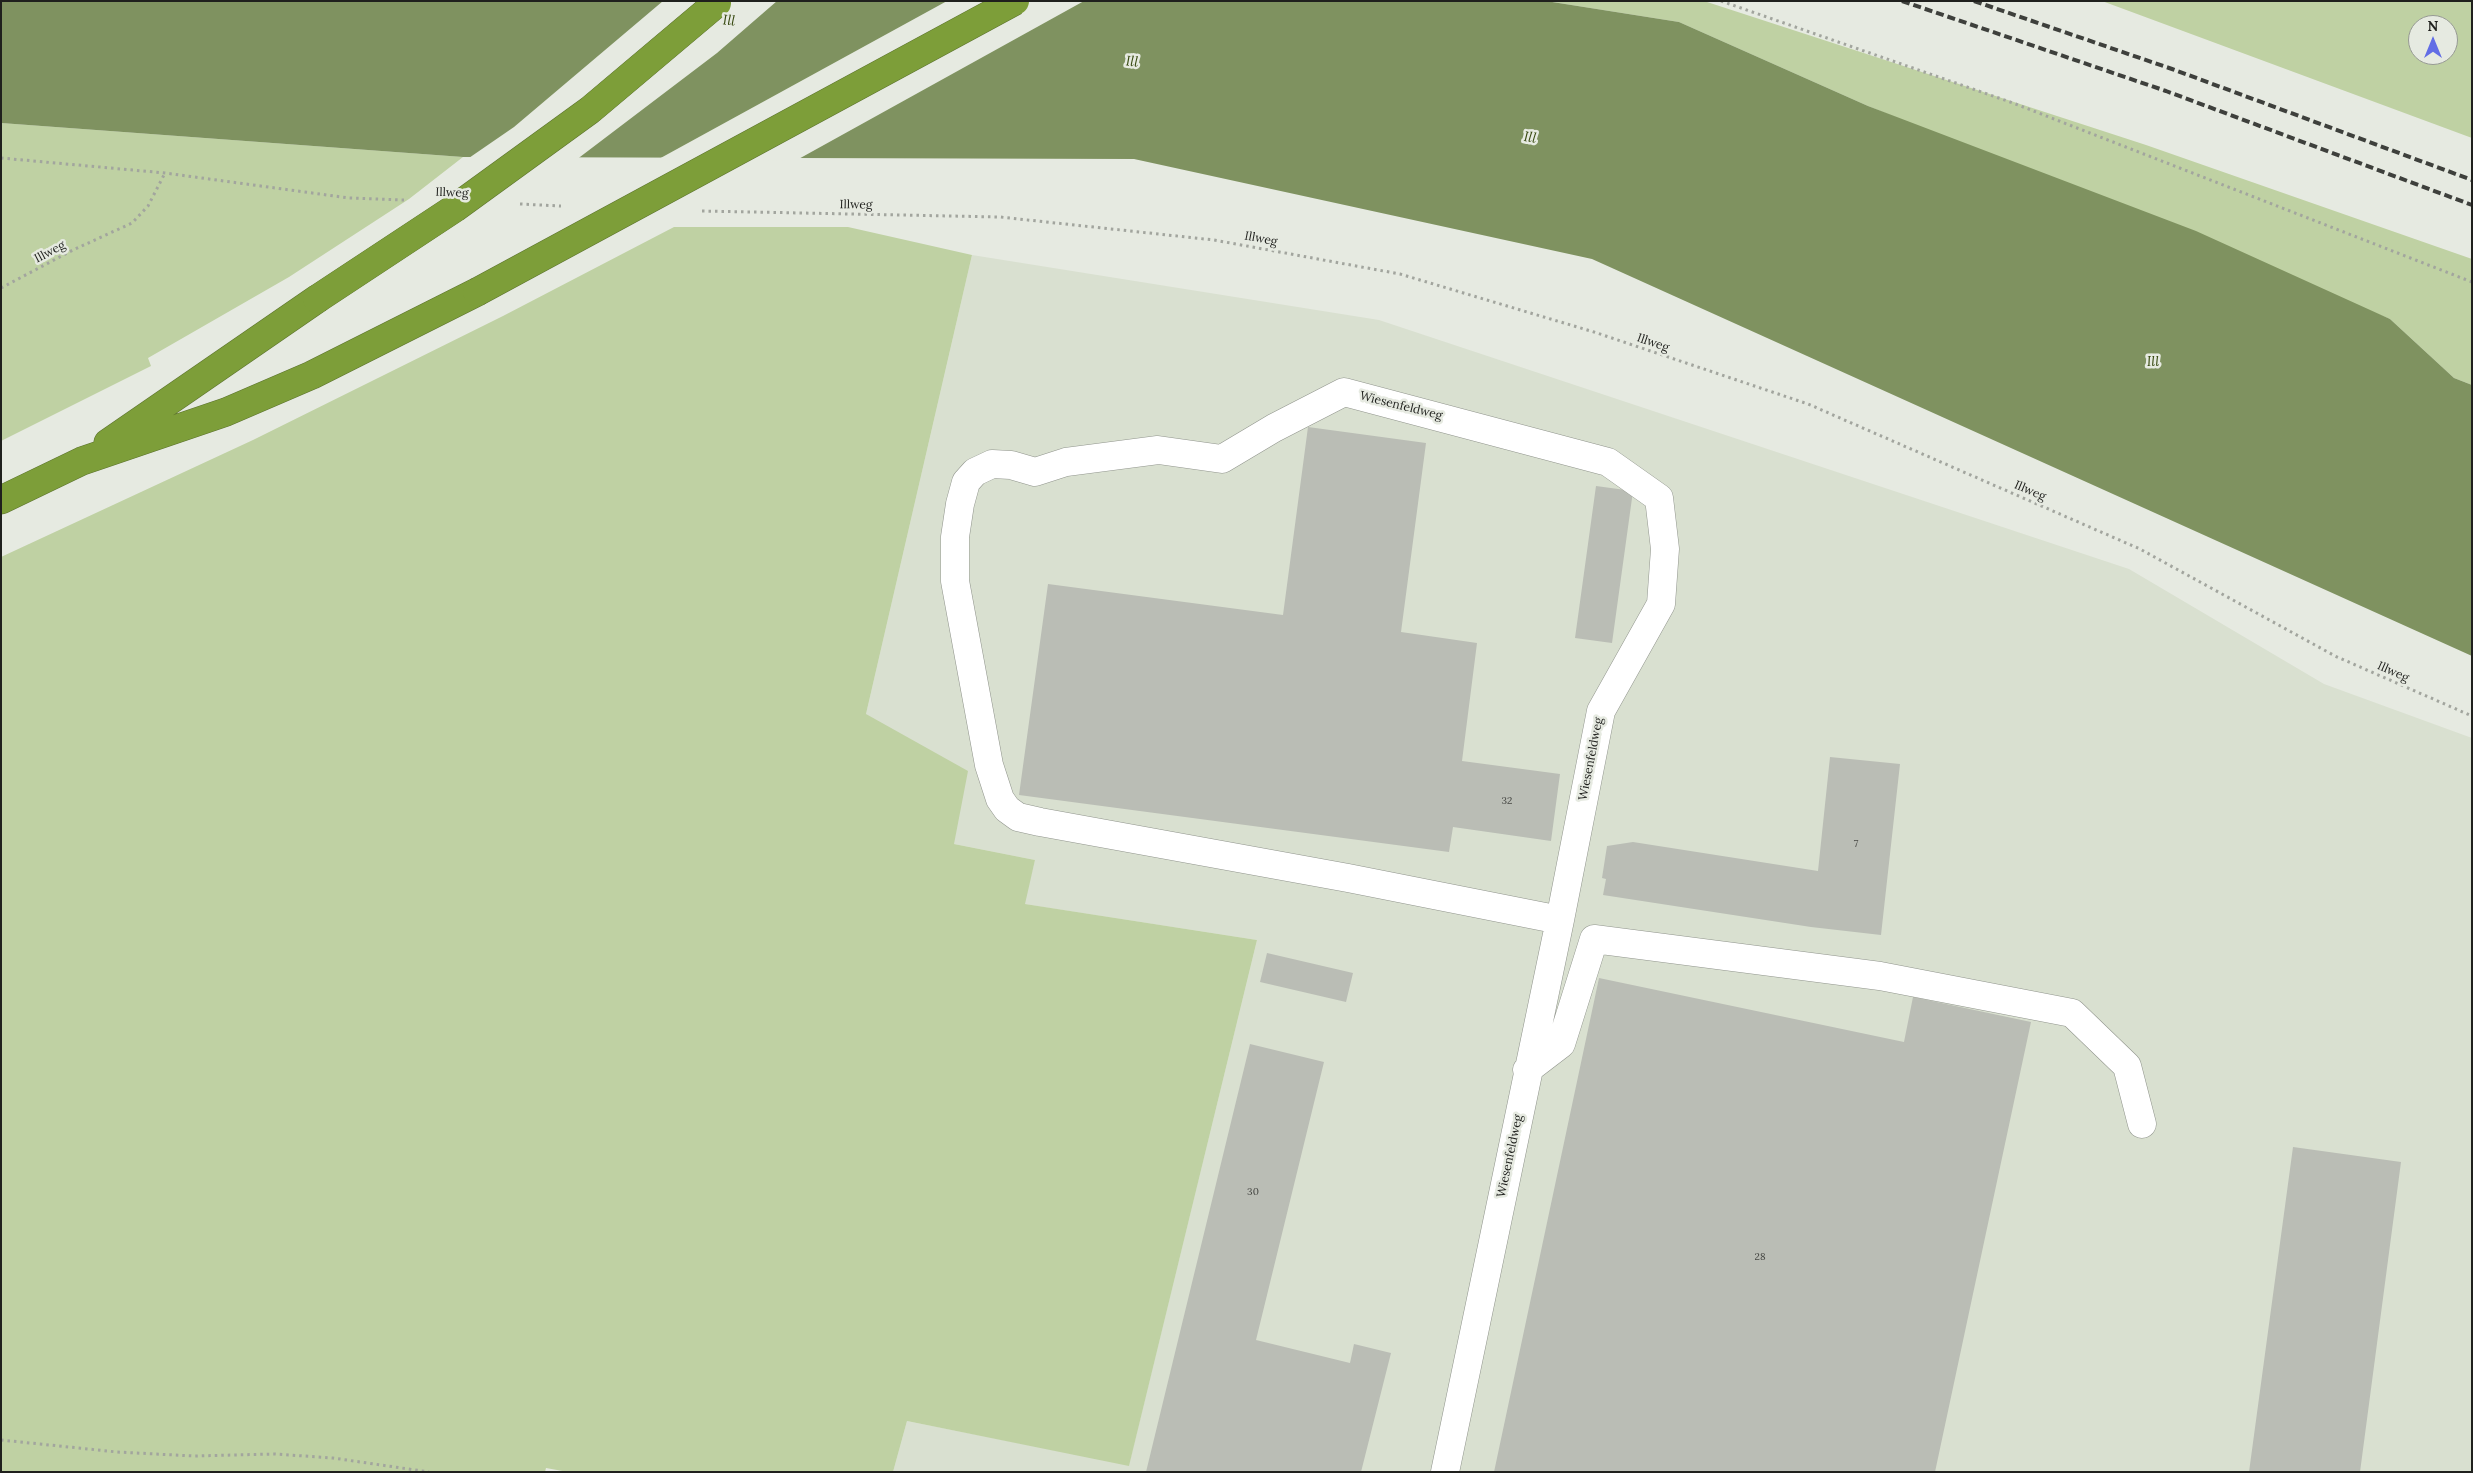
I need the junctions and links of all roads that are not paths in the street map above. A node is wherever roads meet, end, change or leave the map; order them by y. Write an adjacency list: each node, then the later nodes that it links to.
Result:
1 (1015, 1): 3 (highway, bridge)
2 (718, 2): 3 (highway, bridge)
3 (82, 461): 4 (highway)
4 (1, 500)
5 (1560, 920): 5 (lane, Wiesenfeldweg); 6 (lane, Wiesenfeldweg)
6 (1527, 1070): 7 (lane); 8 (lane, Wiesenfeldweg)
7 (2142, 1124)
8 (1445, 1472)

